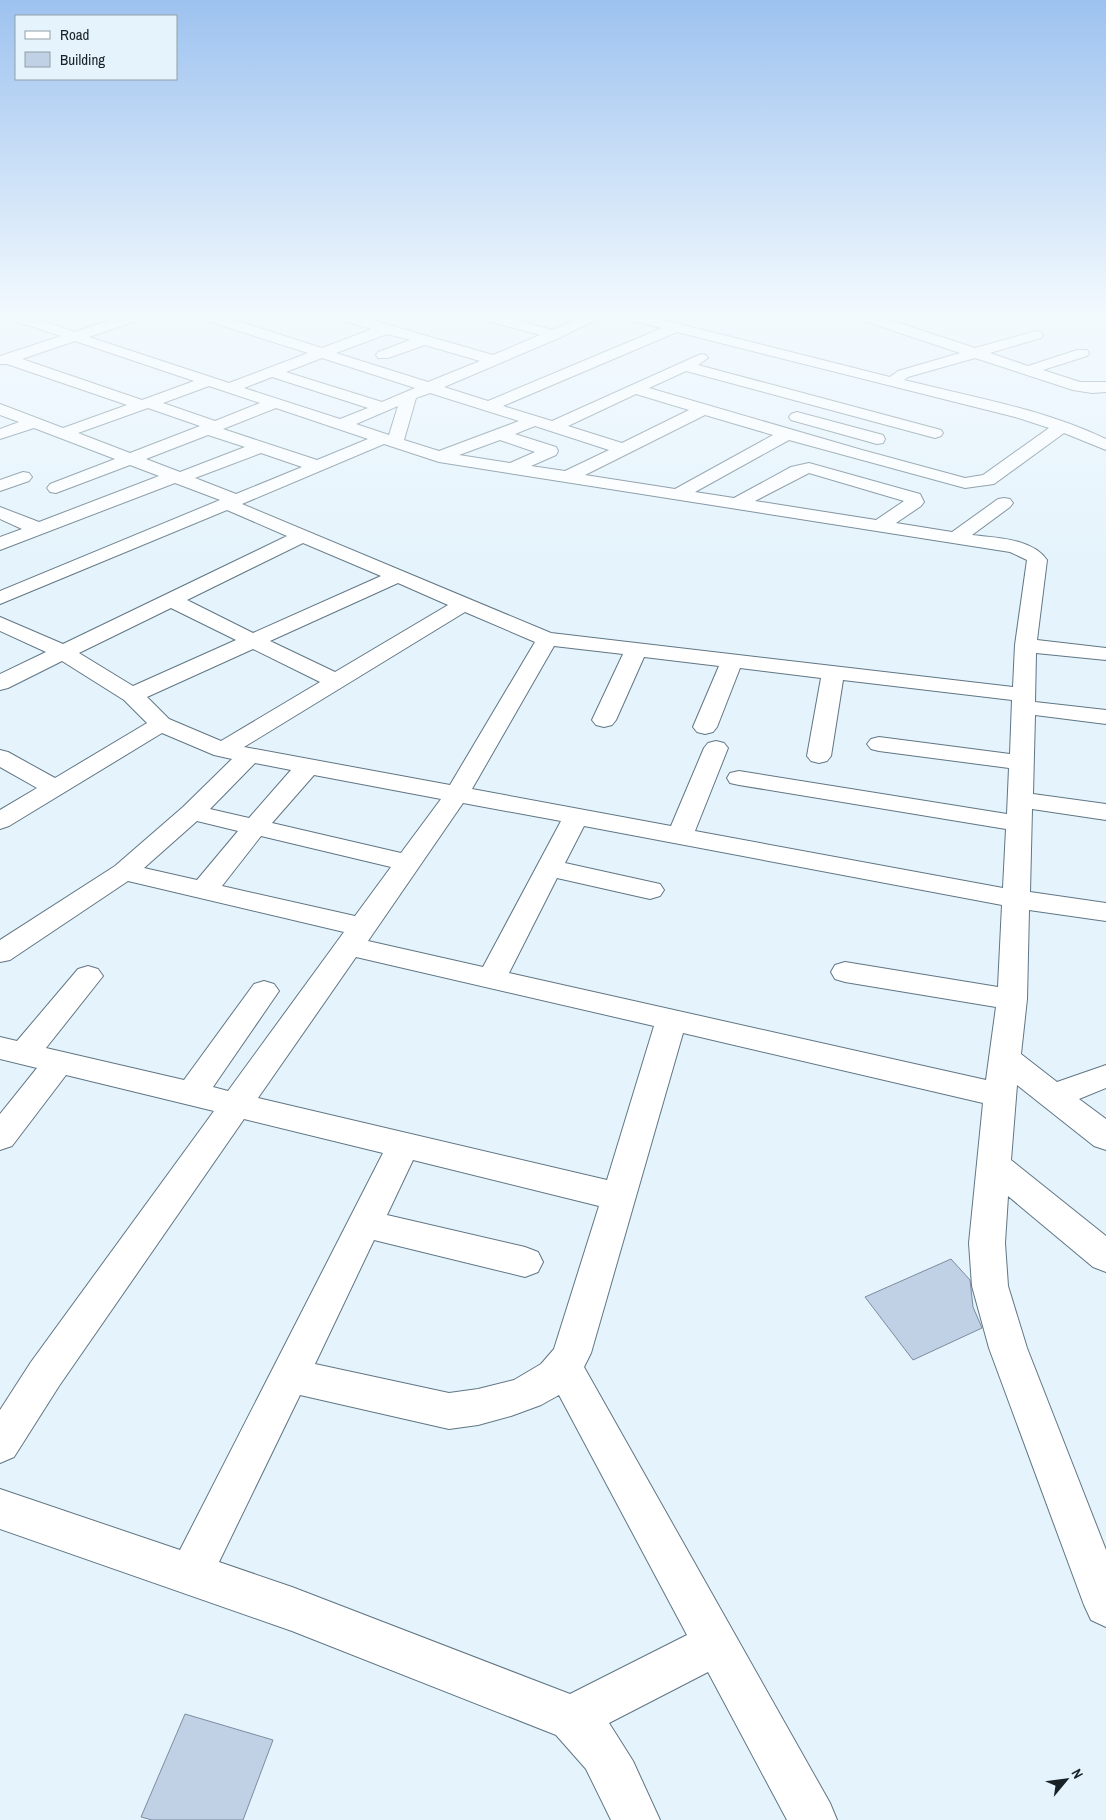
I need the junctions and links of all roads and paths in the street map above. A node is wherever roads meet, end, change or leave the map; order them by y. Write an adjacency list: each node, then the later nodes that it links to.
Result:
1 (142, 403): 15 (street)
2 (149, 403): 15 (street)
3 (275, 403): 27 (street); 30 (street)
4 (369, 403): 17 (street)
5 (392, 403): 17 (street)
6 (406, 403): 38 (street)
7 (479, 403): 16 (street)
8 (496, 403): 16 (street)
9 (605, 403): 28 (street)
10 (681, 403): 20 (street)
11 (764, 403): 23 (street)
12 (824, 403): 22 (street)
13 (978, 403): 29 (street)
14 (1020, 403): 31 (street)
15 (145, 404): 30 (street); 32 (street)
16 (489, 406): 24 (street)
17 (382, 407): 27 (street)
18 (891, 408): 22 (street)
19 (0, 409): 25 (street)
20 (704, 410): 23 (street); 41 (street)
21 (784, 414): 37 (street)
22 (876, 417): 26 (street)
23 (734, 418): 36 (street)
24 (536, 420): 28 (street); 35 (street)
25 (35, 422): 32 (street); 34 (street)
26 (899, 423): 33 (street); 37 (street)
27 (340, 425): 38 (street)
28 (555, 426): 41 (street)
29 (1061, 427): 39 (street); 42 (street)
30 (212, 428): 40 (street); 44 (street)
31 (1106, 430)
32 (64, 433): 44 (street)
33 (935, 433)
34 (0, 434)
35 (499, 434): 43 (street); 46 (street)
36 (787, 434): 42 (street); 52 (street)
37 (877, 439): 42 (street)
38 (389, 441): 43 (street); 45 (street)
39 (1106, 445)
40 (260, 447): 45 (street); 48 (street)
41 (623, 449): 49 (street)
42 (856, 454)
43 (439, 457): 46 (street)
44 (130, 459): 48 (street); 51 (street)
45 (317, 466): 53 (street)
46 (511, 469): 49 (street)
47 (23, 477): 50 (street)
48 (178, 477): 53 (street); 58 (street)
49 (565, 478): 52 (street)
50 (0, 486)
51 (56, 488)
52 (676, 495): 55 (street)
53 (232, 502): 59 (street); 63 (street)
54 (1004, 503): 60 (street)
55 (736, 504): 57 (street); 57 (street)
56 (0, 512): 58 (street)
57 (879, 526): 60 (street)
58 (38, 529): 61 (street)
59 (303, 536): 62 (street); 64 (street)
60 (955, 538): 69 (street)
61 (0, 544)
62 (397, 576): 65 (street); 68 (street)
63 (0, 598)
64 (170, 600): 68 (street); 71 (street)
65 (464, 604): 67 (street); 75 (street)
66 (0, 623): 71 (street)
67 (547, 639): 70 (street); 91 (street)
68 (252, 640): 75 (street); 77 (street)
69 (1026, 645): 72 (street); 78 (street)
70 (636, 650): 73 (street); 80 (street)
71 (63, 652): 76 (street); 77 (street)
72 (1106, 654)
73 (732, 661): 74 (street); 98 (street)
74 (833, 673): 78 (street); 85 (street)
75 (336, 681): 83 (street)
76 (0, 683)
77 (132, 694): 81 (street)
78 (1024, 701): 79 (street); 87 (street)
79 (1106, 717)
80 (604, 720)
81 (161, 724): 83 (street); 90 (street)
82 (879, 744): 87 (street)
83 (222, 750): 84 (street)
84 (250, 755): 88 (street); 92 (street)
85 (819, 756)
86 (0, 757): 90 (street)
87 (1022, 762): 93 (street)
88 (308, 766): 91 (street); 97 (street)
89 (739, 778): 93 (street)
90 (55, 788): 96 (street)
91 (457, 794): 95 (street); 99 (street)
92 (192, 812): 97 (street); 101 (street)
93 (1020, 812): 94 (street); 104 (street)
94 (1106, 812)
95 (576, 816): 98 (street); 100 (street)
96 (0, 822)
97 (254, 828): 99 (street); 102 (street)
98 (680, 836): 104 (street)
99 (408, 863): 106 (street)
100 (549, 868): 103 (street); 110 (street)
101 (124, 872): 102 (street); 107 (street)
102 (204, 890): 106 (street)
103 (650, 890)
104 (1016, 899): 105 (street); 112 (street)
105 (1106, 912)
106 (356, 937): 110 (street); 121 (street)
107 (0, 953)
108 (845, 972): 112 (street)
109 (88, 976): 114 (street)
110 (491, 978): 113 (street)
111 (264, 991): 118 (street)
112 (1012, 999): 115 (street)
113 (671, 1021): 119 (street); 126 (street)
114 (12, 1051): 116 (street)
115 (1004, 1058): 119 (street); 120 (street)
116 (58, 1062): 118 (street); 123 (street)
117 (1106, 1076): 120 (street)
118 (192, 1094): 121 (street)
119 (1000, 1095): 125 (street)
120 (1054, 1096): 122 (street)
121 (236, 1105): 124 (street); 132 (street)
122 (1105, 1136)
123 (0, 1137)
124 (404, 1145): 126 (street); 127 (street)
125 (994, 1164): 128 (street); 135 (street)
126 (619, 1197): 130 (street)
127 (365, 1224): 129 (street); 131 (street)
128 (1106, 1257)
129 (525, 1262)
130 (564, 1367): 131 (street); 136 (street)
131 (289, 1375): 134 (street)
132 (0, 1444)
133 (0, 1509): 134 (street)
134 (190, 1575): 137 (street)
135 (1106, 1605)
136 (716, 1644): 137 (street); 139 (street)
137 (572, 1718): 138 (street)
138 (636, 1820)
139 (813, 1820)

